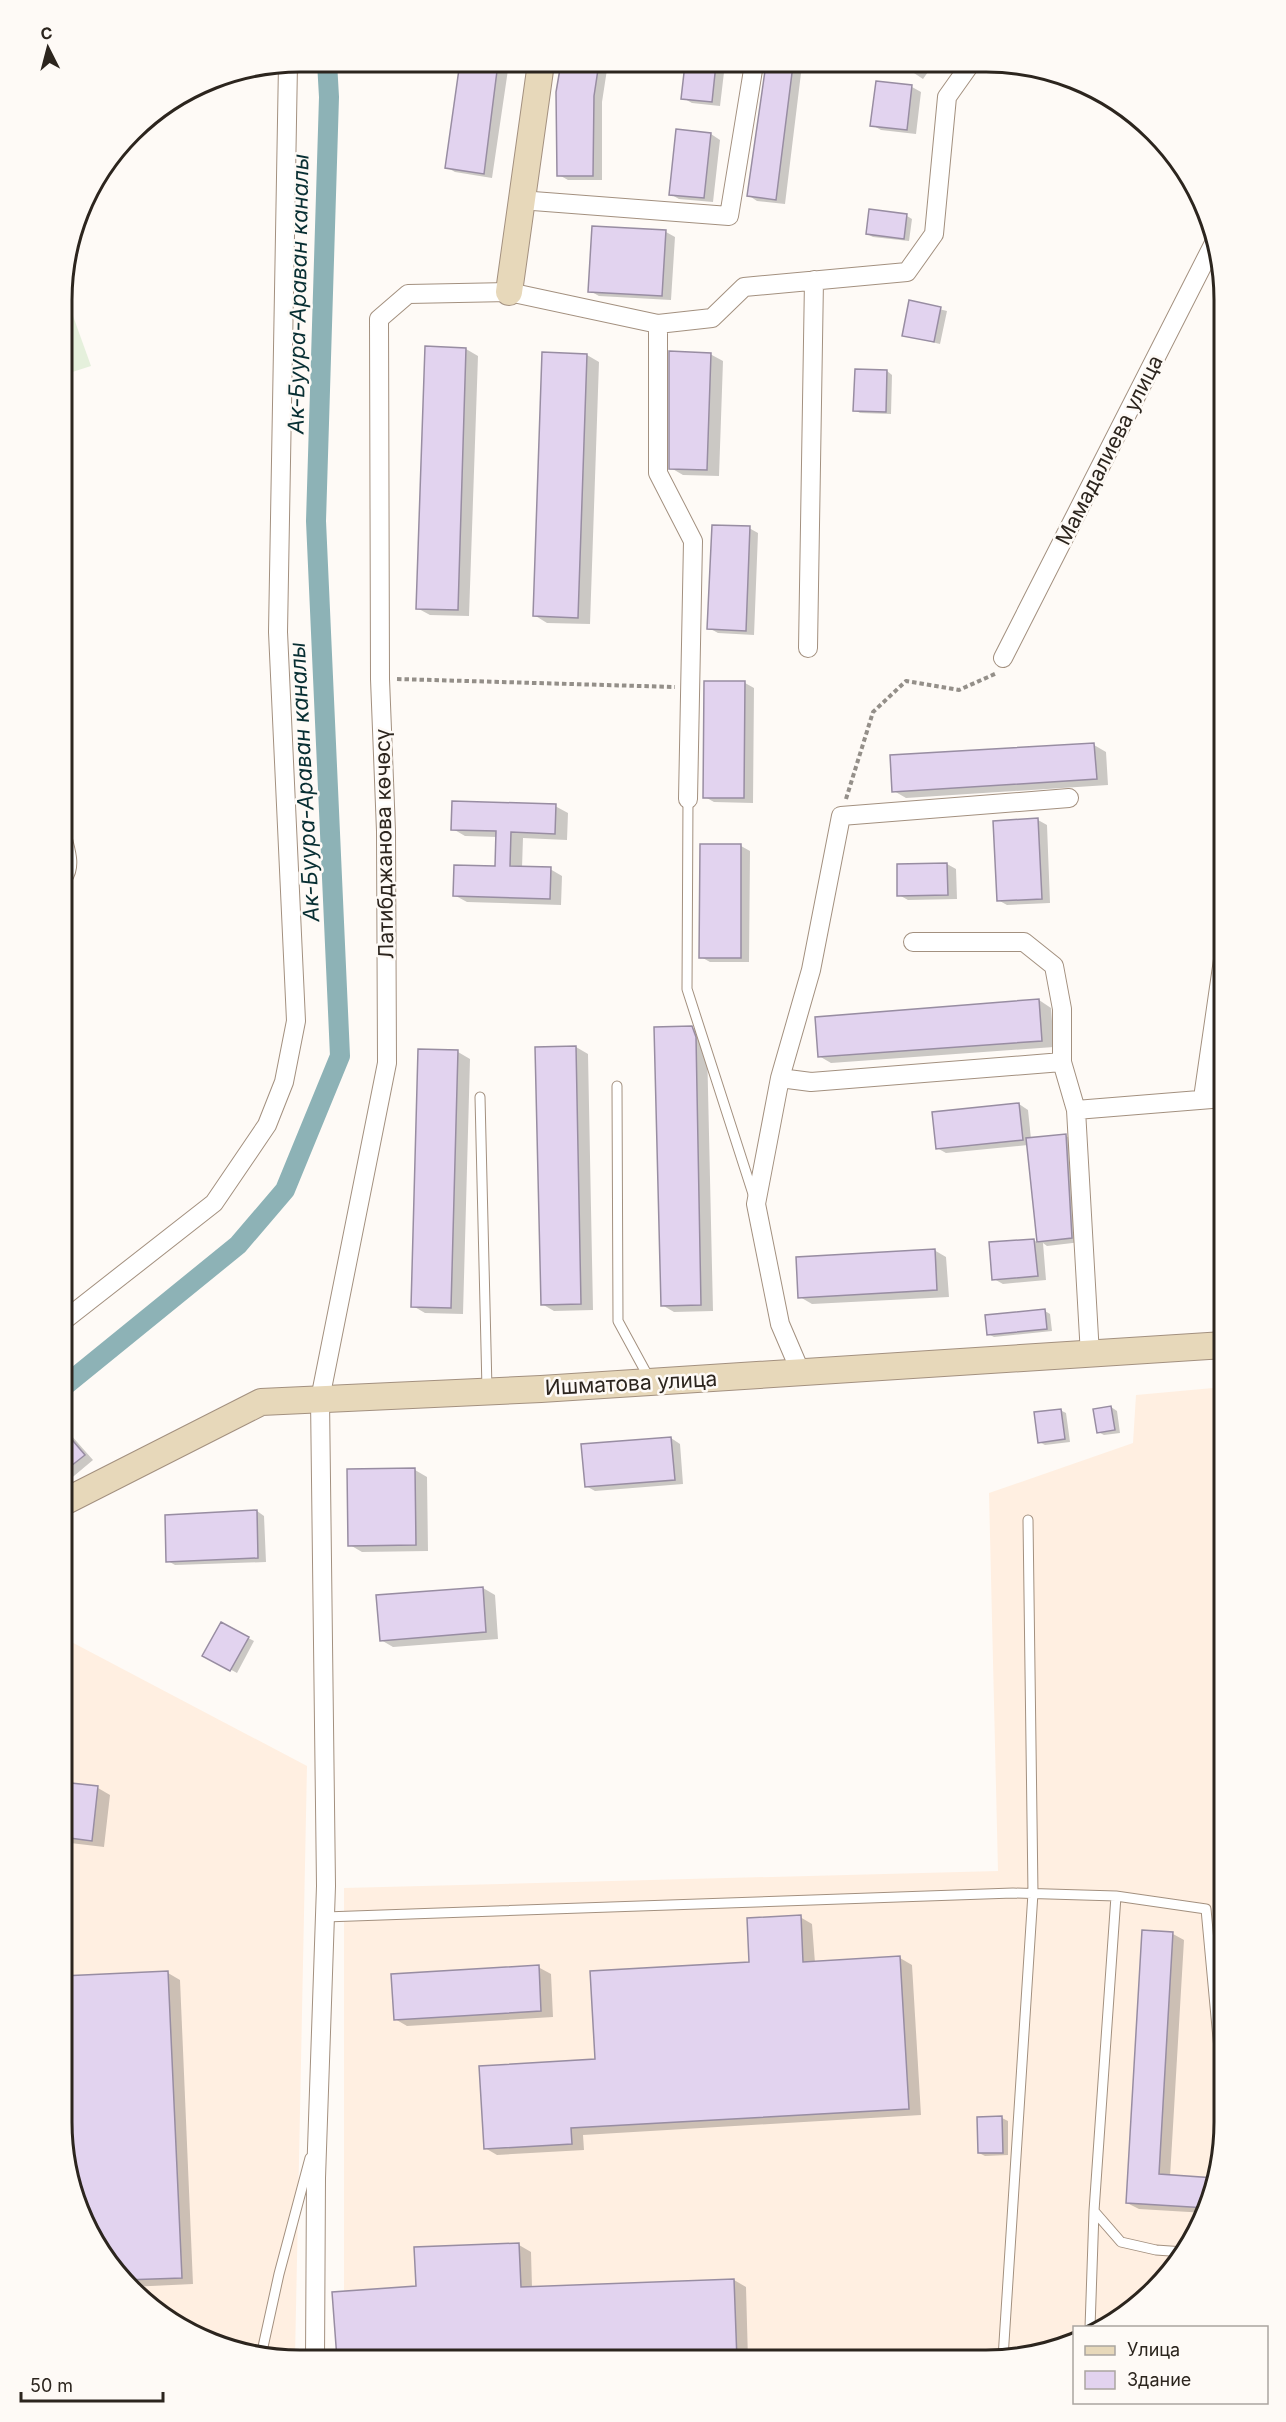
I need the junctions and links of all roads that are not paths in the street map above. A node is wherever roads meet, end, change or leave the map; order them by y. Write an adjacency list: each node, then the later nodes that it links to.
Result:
1 (288, 72): 24 (street)
2 (540, 72): 5 (main road)
3 (753, 72): 5 (street)
4 (965, 72): 7 (street)
5 (520, 200): 8 (main road)
6 (1209, 253): 11 (street, Мамадалиева улица)
7 (814, 280): 9 (street); 10 (street)
8 (509, 292): 9 (street); 30 (street, Латибджанова көчөсү)
9 (658, 324): 13 (street)
10 (808, 648)
11 (1003, 658)
12 (1069, 798): 17 (street)
13 (688, 799): 23 (lane)
14 (913, 942): 16 (street)
15 (1214, 1022): 20 (street)
16 (1062, 1062): 17 (street); 22 (street)
17 (780, 1078): 23 (street)
18 (617, 1086): 28 (lane)
19 (480, 1097): 29 (lane)
20 (1203, 1098): 21 (street); 22 (street)
21 (1214, 1098)
22 (1076, 1110): 26 (street)
23 (756, 1204): 27 (street)
24 (72, 1314)
25 (1214, 1346): 26 (main road, Ишматова улица)
26 (1090, 1355): 27 (main road, Ишматова улица)
27 (801, 1373): 28 (main road, Ишматова улица)
28 (651, 1382): 29 (main road, Ишматова улица)
29 (487, 1391): 30 (main road, Ишматова улица)
30 (320, 1399): 31 (main road, Ишматова улица); 35 (street, Латибджанова көчөсү)
31 (72, 1498)
32 (1028, 1520): 33 (lane)
33 (1033, 1893): 34 (lane); 35 (lane); 43 (lane)
34 (1116, 1896): 36 (lane); 38 (lane)
35 (325, 1917): 37 (street, Латибджанова көчөсү)
36 (1214, 1995)
37 (318, 2130): 41 (lane); 42 (street, Латибджанова көчөсү)
38 (1094, 2211): 39 (lane); 40 (lane)
39 (1174, 2251)
40 (1090, 2324)
41 (263, 2347)
42 (315, 2350)
43 (1004, 2350)

